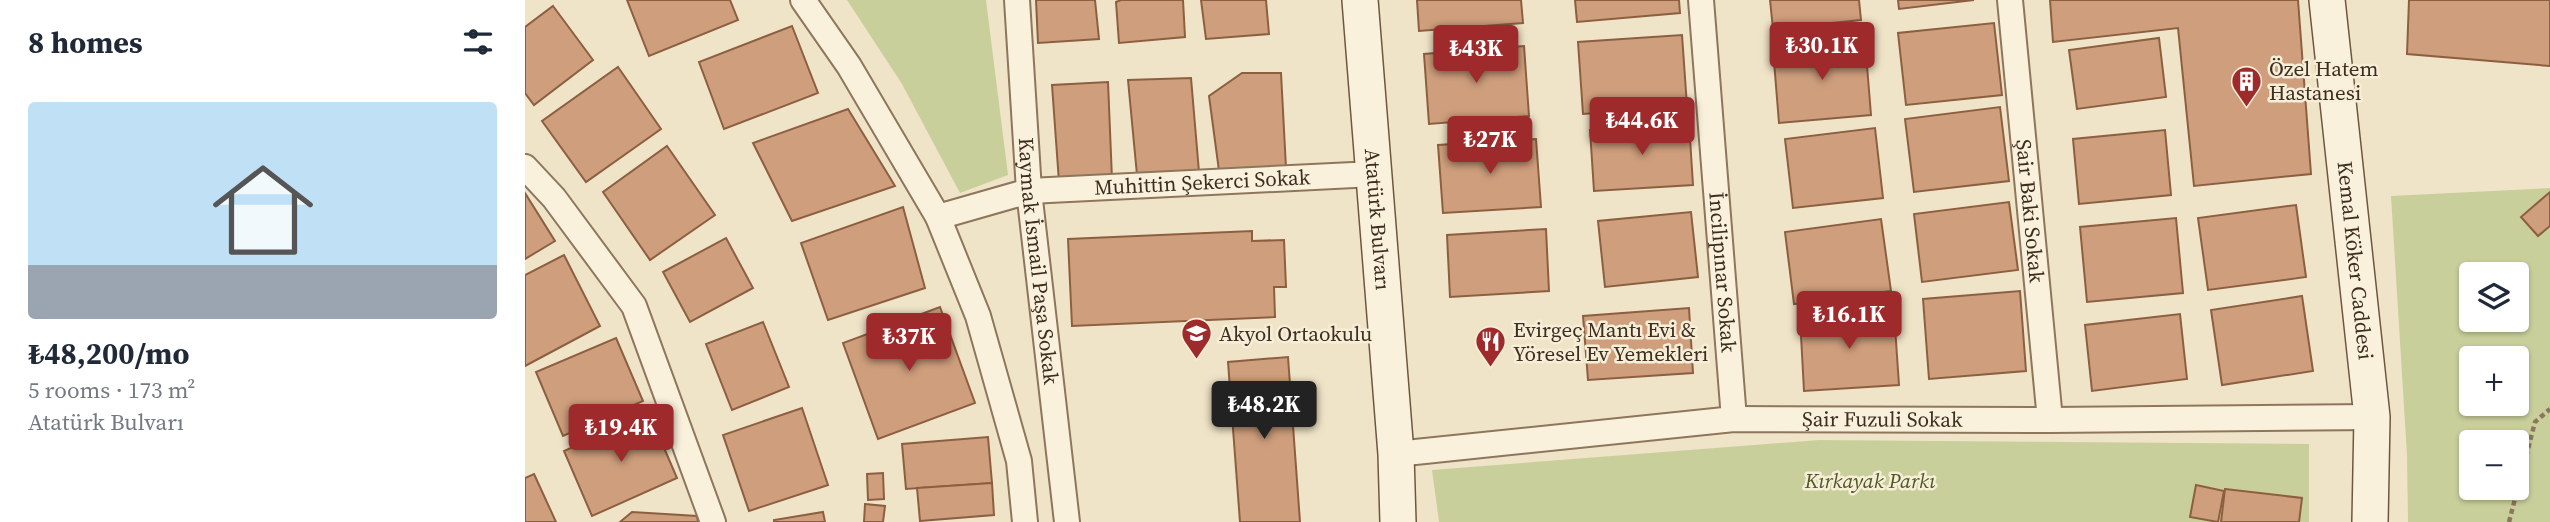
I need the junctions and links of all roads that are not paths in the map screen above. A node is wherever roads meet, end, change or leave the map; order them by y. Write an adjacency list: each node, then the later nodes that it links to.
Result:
1 (803, 0): 10 (street)
2 (1017, 0): 9 (street, Kaymak İsmail Paşa Sokak)
3 (1360, 0): 8 (main road, Atatürk Bulvarı)
4 (1701, 0): 12 (street, İncilipınar Sokak)
5 (2010, 0): 13 (street, Şair Baki Sokak)
6 (2327, 0): 11 (main road, Kemal Köker Caddesi)
7 (525, 167): 15 (street)
8 (1374, 174): 9 (street, Muhittin Şekerci Sokak); 14 (main road, Atatürk Bulvarı)
9 (1029, 191): 10 (street, Muhittin Şekerci Sokak); 17 (street, Kaymak İsmail Paşa Sokak)
10 (938, 217): 16 (street)
11 (2372, 418): 13 (street, Şair Fuzuli Sokak); 19 (main road, Kemal Köker Caddesi)
12 (1734, 419): 13 (street, Şair Fuzuli Sokak); 14 (street, Şair Fuzuli Sokak)
13 (2050, 421)
14 (1396, 454): 18 (main road, Atatürk Bulvarı)
15 (713, 522)
16 (1025, 522)
17 (1067, 522)
18 (1398, 522)
19 (2370, 522)

